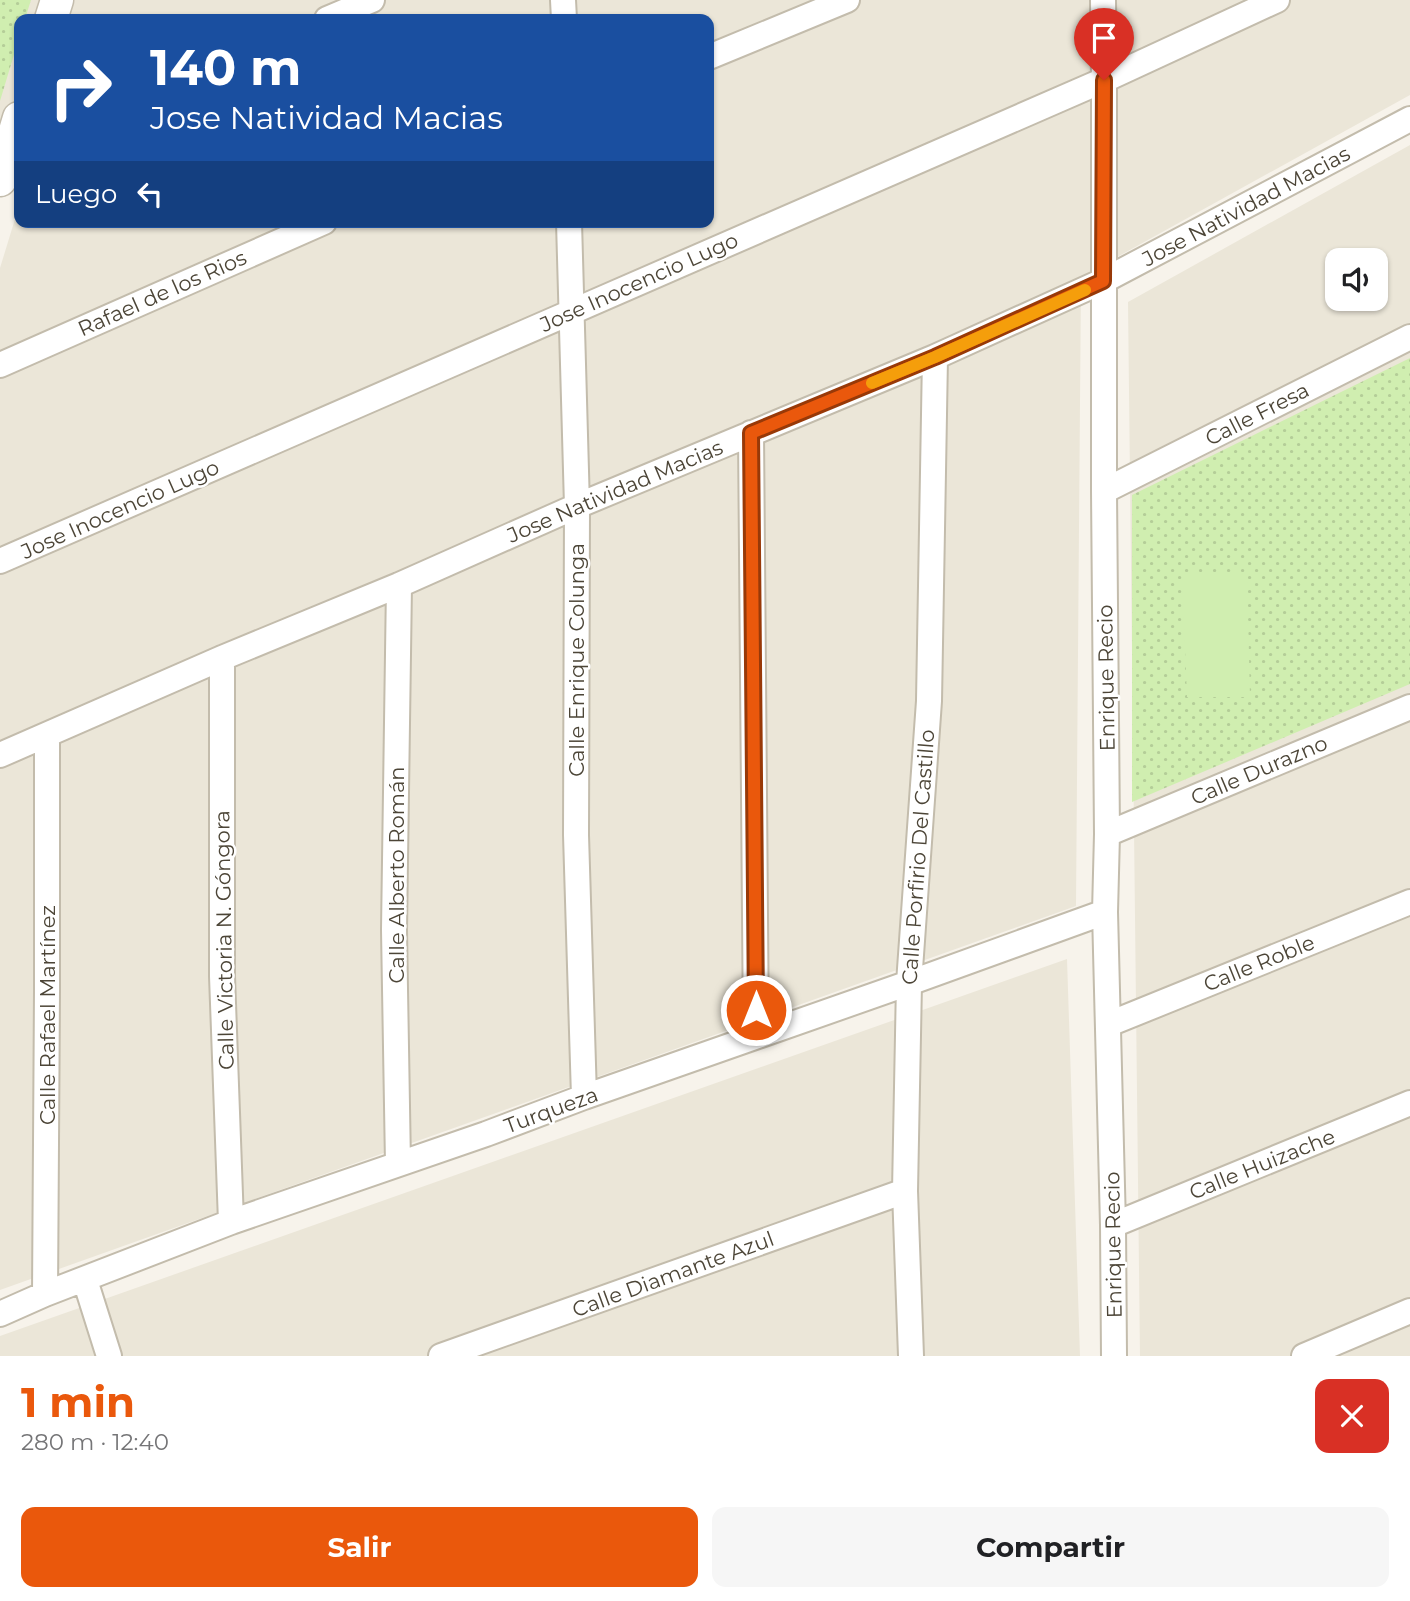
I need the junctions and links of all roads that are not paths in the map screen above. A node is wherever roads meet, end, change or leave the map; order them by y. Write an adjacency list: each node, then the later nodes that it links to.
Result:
1 (372, 0): 5 (street)
2 (847, 0): 6 (street)
3 (1102, 0): 7 (street, Enrique Recio)
4 (1277, 0): 7 (street, Jose Inocencio Lugo)
5 (339, 14)
6 (714, 55)
7 (1104, 80): 13 (street, Enrique Recio); 14 (street, Jose Inocencio Lugo)
8 (1410, 119): 13 (street, Jose Natividad Macias)
9 (14, 136): 10 (street)
10 (7, 161)
11 (310, 228): 17 (street, Rafael de los Rios)
12 (569, 228): 14 (street, Calle Enrique Colunga)
13 (1103, 281): 16 (street, Jose Natividad Macias); 19 (street, Enrique Recio)
14 (571, 312): 20 (street, Calle Enrique Colunga); 21 (street, Jose Inocencio Lugo)
15 (1410, 337): 19 (street, Calle Fresa)
16 (935, 357): 18 (street, Jose Natividad Macias); 30 (street, Calle Porfirio Del Castillo)
17 (0, 365)
18 (751, 433): 20 (street, Jose Natividad Macias); 32 (street)
19 (1104, 491): 27 (street, Enrique Recio)
20 (577, 506): 22 (street, Jose Natividad Macias); 33 (street, Calle Enrique Colunga)
21 (0, 561)
22 (399, 585): 23 (street, Jose Natividad Macias); 35 (street, Calle Alberto Román)
23 (222, 658): 25 (street, Jose Natividad Macias); 37 (street, Calle Victoria N. Góngora)
24 (1410, 707): 27 (street, Calle Durazno)
25 (47, 736): 26 (street, Jose Natividad Macias); 40 (street, Calle Rafael Martínez)
26 (0, 755)
27 (1107, 834): 29 (street, Enrique Recio)
28 (1410, 902): 31 (street, Calle Roble)
29 (1105, 912): 30 (street, Turqueza); 31 (street, Enrique Recio)
30 (909, 983): 32 (street, Turqueza); 36 (street, Calle Porfirio Del Castillo)
31 (1109, 1024): 38 (street, Enrique Recio)
32 (756, 1036): 33 (street, Turqueza)
33 (584, 1097): 35 (street, Turqueza)
34 (1410, 1103): 38 (street, Calle Huizache)
35 (398, 1164): 37 (street, Turqueza)
36 (905, 1191): 44 (street, Calle Diamante Azul); 45 (street, Calle Porfirio Del Castillo)
37 (231, 1223): 39 (street, Turqueza)
38 (1113, 1225): 46 (street, Enrique Recio)
39 (85, 1280): 40 (street, Turqueza); 43 (street)
40 (45, 1294): 42 (street, Turqueza)
41 (1410, 1311): 47 (street)
42 (0, 1314)
43 (109, 1356)
44 (441, 1356)
45 (911, 1356)
46 (1114, 1356)
47 (1304, 1356)

